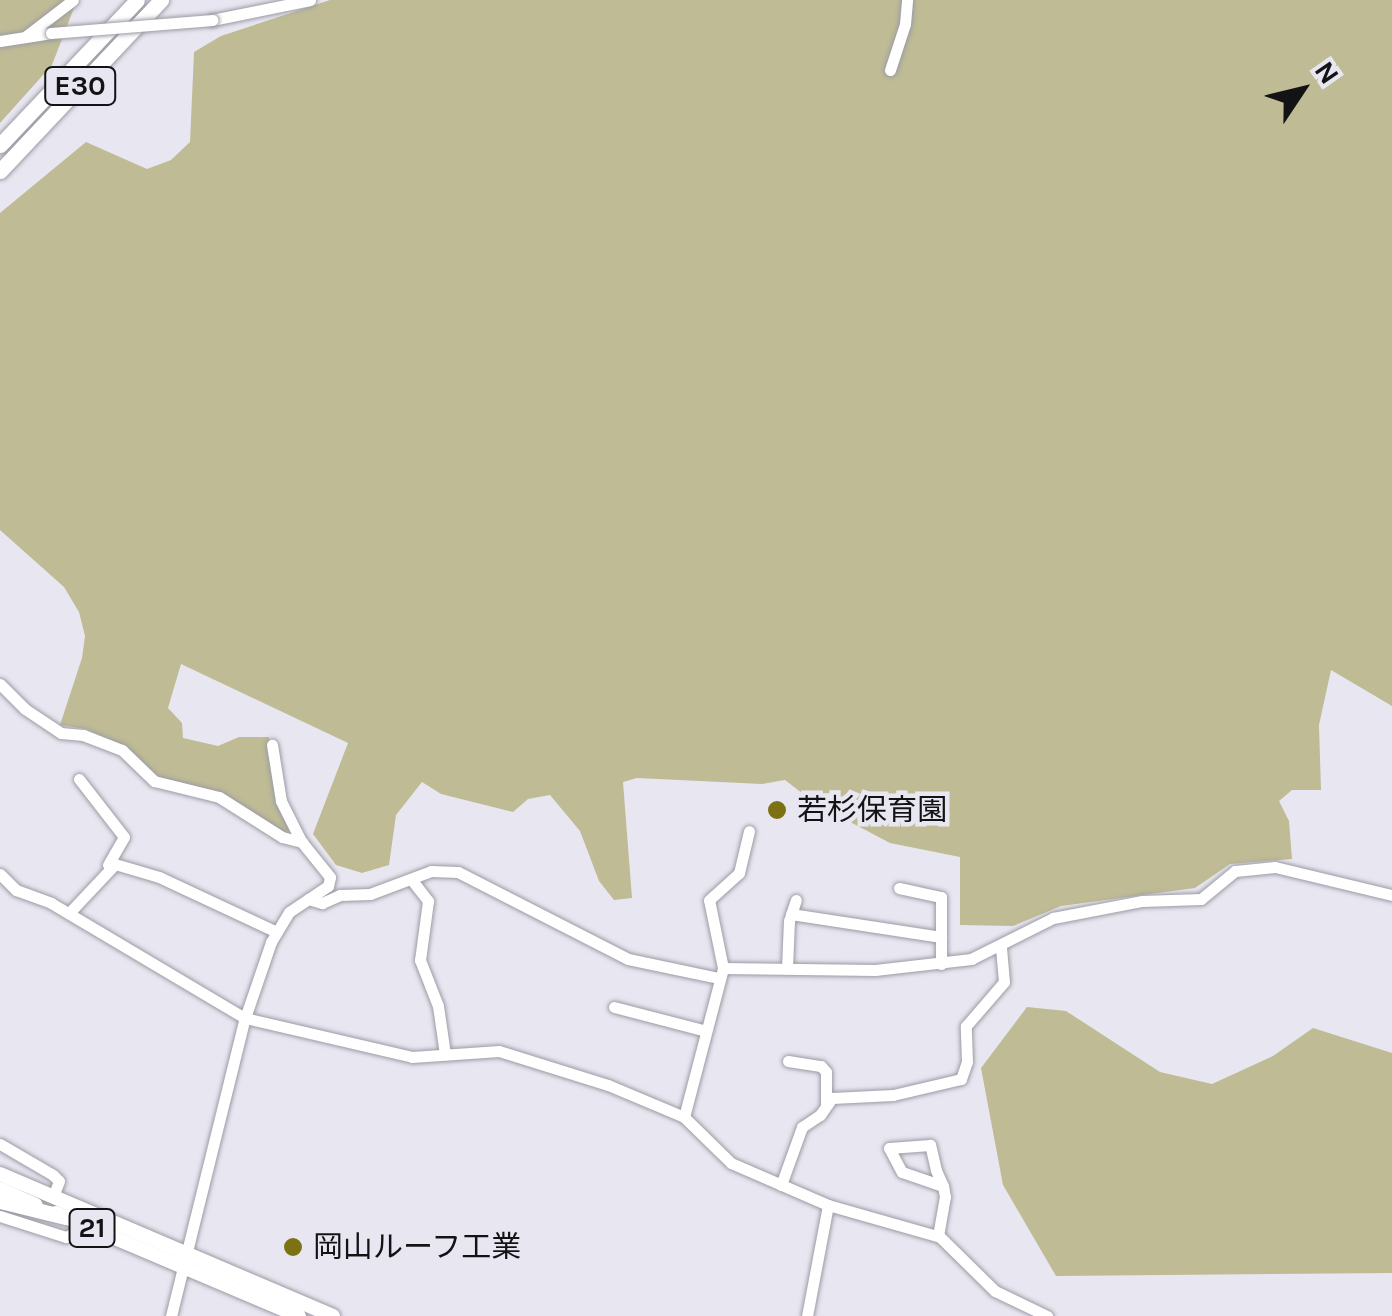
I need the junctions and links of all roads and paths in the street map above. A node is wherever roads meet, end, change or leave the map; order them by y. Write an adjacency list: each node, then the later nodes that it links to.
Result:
1 (73, 0): 6 (street)
2 (137, 0): 9 (highway, E30)
3 (160, 0): 10 (highway, E30)
4 (310, 0): 6 (street, bridge)
5 (907, 0): 8 (street)
6 (26, 36): 7 (street)
7 (0, 41)
8 (890, 70)
9 (0, 145)
10 (0, 171)
11 (0, 684): 15 (street)
12 (272, 744): 15 (street)
13 (79, 780): 16 (street)
14 (749, 831): 30 (street)
15 (302, 842): 21 (street)
16 (107, 870): 23 (street); 25 (street)
17 (0, 874): 23 (street)
18 (411, 879): 21 (street); 30 (street); 34 (street)
19 (899, 888): 26 (street)
20 (1392, 895): 27 (street)
21 (308, 899): 25 (street)
22 (796, 900): 24 (street)
23 (69, 913): 32 (street)
24 (791, 914): 26 (street); 29 (street)
25 (277, 932): 32 (street)
26 (941, 937): 28 (street)
27 (1001, 945): 28 (street); 36 (street)
28 (941, 964): 29 (street)
29 (787, 968): 30 (street)
30 (721, 973): 33 (street)
31 (614, 1008): 33 (street)
32 (244, 1018): 34 (street); 50 (street)
33 (706, 1030): 37 (street)
34 (445, 1054): 37 (street)
35 (788, 1061): 36 (street)
36 (826, 1105): 40 (street)
37 (684, 1116): 40 (street)
38 (0, 1144): 43 (street)
39 (0, 1174): 43 (main road, 21)
40 (781, 1185): 45 (street)
41 (943, 1186): 41 (street); 49 (street)
42 (0, 1189): 47 (main road, 21)
43 (53, 1197): 50 (main road, 21)
44 (0, 1201): 47 (highway)
45 (828, 1205): 49 (street); 54 (street)
46 (0, 1216): 48 (street)
47 (64, 1216): 48 (main road, 21)
48 (87, 1226): 50 (main road, 21)
49 (938, 1236): 55 (street)
50 (186, 1260): 51 (street); 52 (main road, 21); 53 (main road, 21)
51 (171, 1316)
52 (299, 1316)
53 (333, 1316)
54 (807, 1316)
55 (1047, 1316)

